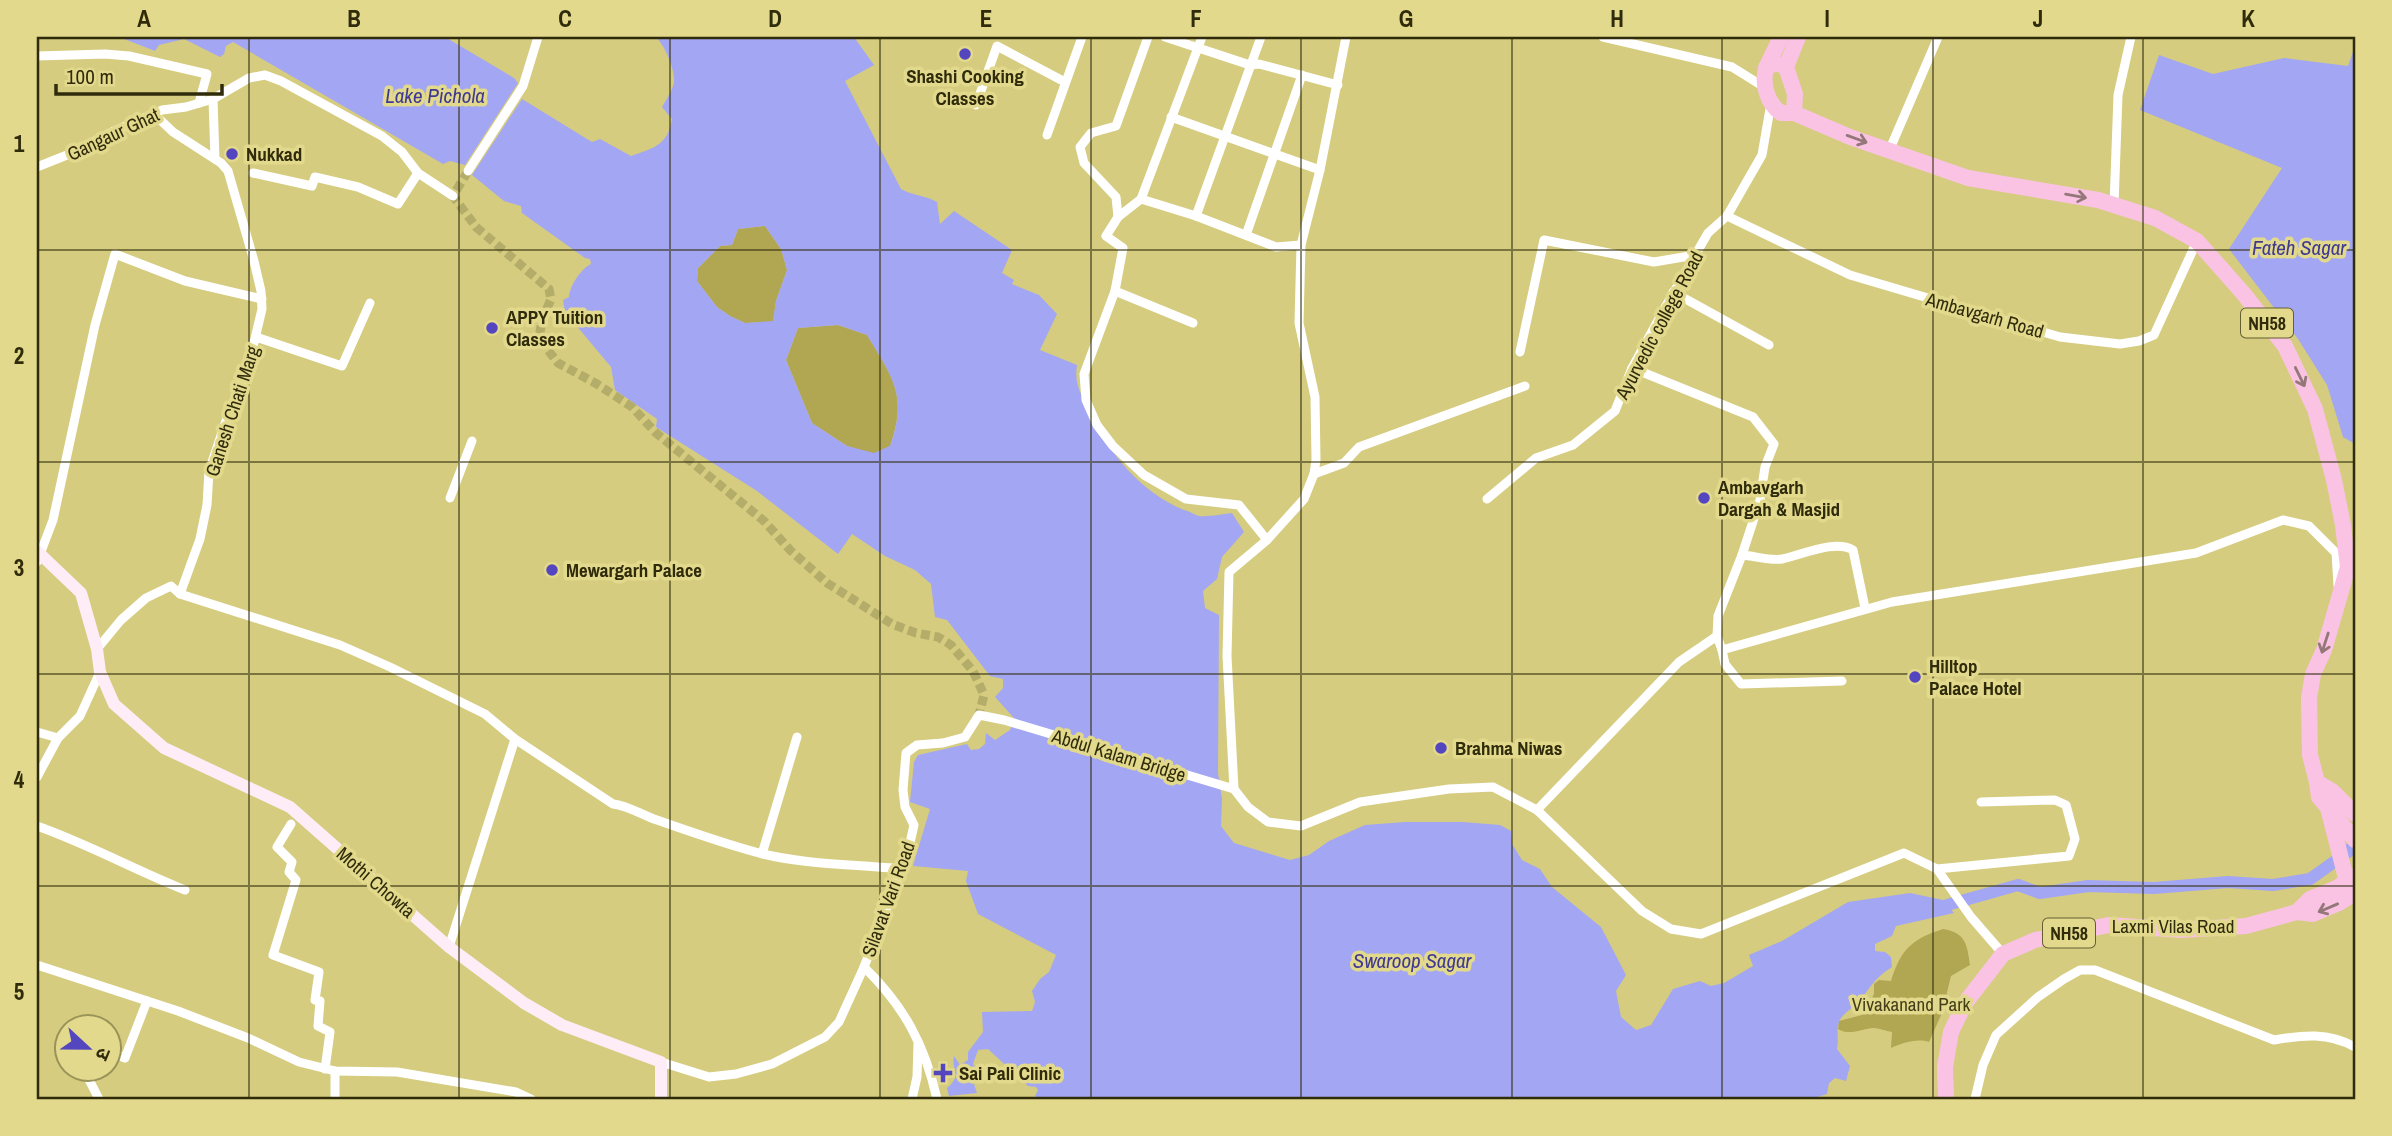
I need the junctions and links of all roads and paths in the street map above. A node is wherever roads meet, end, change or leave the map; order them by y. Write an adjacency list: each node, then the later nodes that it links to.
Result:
1 (538, 37): 37 (street)
2 (1082, 37): 20 (street)
3 (1148, 37): 45 (street)
4 (1165, 37): 13 (street)
5 (1261, 37): 16 (street)
6 (1346, 37): 21 (street)
7 (1603, 37): 14 (street)
8 (1666, 37): 14 (street)
9 (1781, 37): 18 (highway)
10 (1798, 37): 17 (highway)
11 (1938, 37): 32 (street)
12 (2131, 37): 42 (street)
13 (1200, 41): 16 (street); 29 (street)
14 (1662, 49): 22 (street)
15 (37, 56): 24 (street)
16 (1250, 65): 19 (street); 31 (street)
17 (1786, 67): 18 (highway); 27 (highway)
18 (1766, 68): 22 (highway)
19 (1302, 75): 21 (street); 33 (street)
20 (1065, 82): 26 (street); 30 (street)
21 (1338, 85): 36 (street)
22 (1764, 87): 25 (highway)
23 (213, 99): 24 (street, Gangaur Ghat); 34 (street); 39 (street, Gangaur Ghat)
24 (199, 103): 28 (street, Gangaur Ghat)
25 (1771, 103): 27 (highway, NH58); 44 (street, Ayurvedic college Road)
26 (976, 105)
27 (1794, 113): 32 (highway, NH58, one-way to 32)
28 (154, 114): 34 (street); 35 (street, Gangaur Ghat)
29 (1171, 117): 31 (street); 41 (street)
30 (1047, 135)
31 (1224, 135): 33 (street); 43 (street)
32 (1889, 150): 42 (highway, NH58, one-way to 42)
33 (1276, 154): 36 (street); 46 (street)
34 (218, 161): 52 (street, Ganesh Chati Marg)
35 (37, 167)
36 (1320, 170): 48 (street)
37 (468, 171)
38 (253, 173): 39 (street)
39 (418, 173): 40 (street, Gangaur Ghat)
40 (453, 196)
41 (1141, 199): 43 (street); 45 (street)
42 (2114, 205): 47 (highway, NH58)
43 (1195, 216): 46 (street)
44 (1727, 216): 47 (street, Ambavgarh Road); 49 (street, Ayurvedic college Road)
45 (1118, 217): 50 (street)
46 (1246, 235): 48 (street)
47 (2197, 241): 68 (highway, NH58, one-way to 68)
48 (1301, 245): 61 (street)
49 (1695, 256): 51 (street, Ayurvedic college Road); 57 (street)
50 (1115, 291): 54 (street); 64 (street)
51 (1673, 292): 56 (street); 58 (street, Ayurvedic college Road)
52 (262, 299): 55 (street, Ganesh Chati Marg); 65 (street)
53 (370, 303): 55 (street)
54 (1193, 323)
55 (256, 337): 67 (street, Ganesh Chati Marg)
56 (1769, 345)
57 (1520, 352)
58 (1632, 368): 63 (street, Ayurvedic college Road); 66 (street)
59 (1525, 386): 61 (street)
60 (472, 440): 62 (street)
61 (1314, 474): 64 (street)
62 (450, 498)
63 (1487, 499)
64 (1267, 540): 82 (street)
65 (38, 555): 71 (main road, Mothi Chowta)
66 (1742, 555): 69 (street); 70 (street)
67 (180, 594): 71 (street); 79 (street)
68 (2339, 598): 69 (street); 81 (highway, NH58, one-way to 81)
69 (1865, 608): 72 (street)
70 (1717, 636): 72 (street); 85 (street)
71 (97, 649): 73 (main road, Mothi Chowta)
72 (1722, 650): 74 (street)
73 (100, 673): 78 (street); 95 (main road, Mothi Chowta)
74 (1842, 681)
75 (979, 715): 82 (street, Abdul Kalam Bridge); 91 (street, Silavat Vari Road)
76 (37, 732): 78 (street)
77 (797, 737): 90 (street)
78 (58, 738): 80 (street)
79 (515, 739): 90 (street); 95 (street)
80 (37, 777)
81 (2317, 782): 84 (highway, NH58); 86 (highway, NH58)
82 (1234, 789): 85 (street)
83 (1981, 802): 92 (street)
84 (2328, 808): 86 (highway, NH58); 93 (highway)
85 (1537, 810): 92 (street)
86 (2350, 820): 89 (highway, NH58)
87 (291, 824): 104 (street)
88 (37, 825): 94 (street)
89 (2355, 839)
90 (762, 854): 91 (street)
91 (903, 869): 98 (street, Silavat Vari Road)
92 (1937, 869): 96 (street)
93 (2351, 880): 96 (highway, Laxmi Vilas Road / NH58)
94 (185, 890)
95 (449, 947): 103 (main road, Mothi Chowta)
96 (2003, 954): 110 (highway, Laxmi Vilas Road / NH58)
97 (37, 965): 99 (street)
98 (864, 967): 100 (street); 103 (street, Silavat Vari Road)
99 (147, 1001): 102 (street); 104 (street)
100 (919, 1039): 108 (street); 109 (street)
101 (2355, 1047): 111 (street)
102 (122, 1057)
103 (661, 1062): 107 (main road)
104 (330, 1070): 105 (street); 106 (street)
105 (335, 1099)
106 (531, 1099)
107 (661, 1099)
108 (912, 1099)
109 (937, 1099)
110 (1946, 1099)
111 (1975, 1099)

